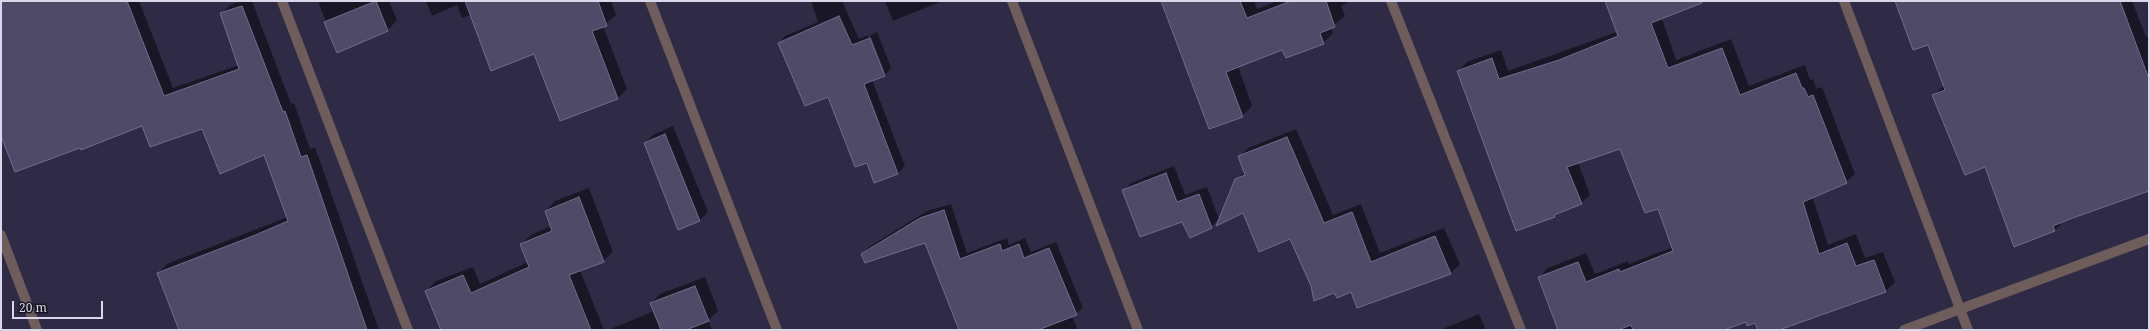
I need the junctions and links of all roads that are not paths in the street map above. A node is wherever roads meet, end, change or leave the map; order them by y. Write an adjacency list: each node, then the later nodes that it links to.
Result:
1 (282, 1): 10 (street)
2 (650, 1): 11 (street)
3 (1012, 1): 12 (street)
4 (1391, 1): 13 (street)
5 (1844, 1): 8 (street)
6 (1, 234): 9 (street)
7 (2149, 239): 8 (street)
8 (1960, 309): 14 (street); 15 (street)
9 (37, 330)
10 (408, 330)
11 (777, 330)
12 (1138, 330)
13 (1521, 330)
14 (1904, 330)
15 (1968, 330)

